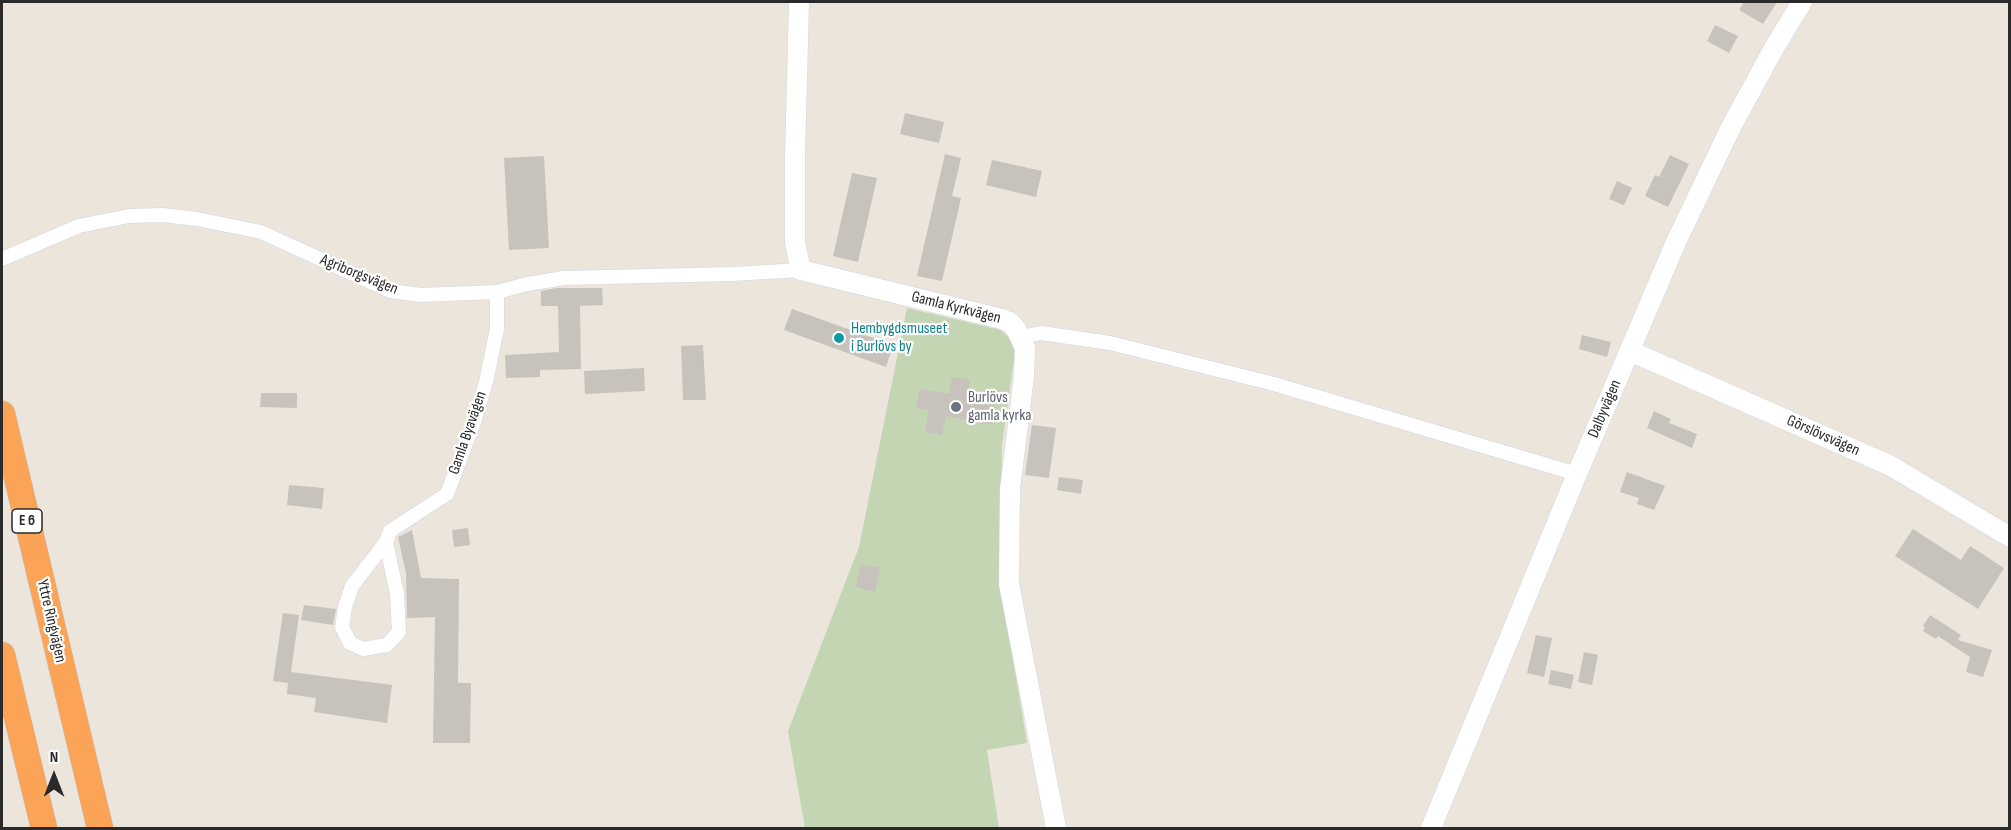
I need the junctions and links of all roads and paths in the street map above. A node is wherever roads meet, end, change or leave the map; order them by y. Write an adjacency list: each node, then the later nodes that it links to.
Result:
1 (799, 2): 4 (street)
2 (1802, 2): 7 (street, Dalbyvägen)
3 (5, 257): 5 (street, Agriborgsvägen)
4 (801, 270): 5 (street, Agriborgsvägen); 6 (street, Gamla Kyrkvägen)
5 (497, 292): 11 (street, Gamla Byavägen)
6 (1022, 337): 9 (street); 15 (street)
7 (1630, 351): 9 (street, Dalbyvägen); 10 (street, Görslövsvägen)
8 (2, 414): 14 (highway, Yttre Ringvägen / E 6)
9 (1577, 474): 16 (street, Dalbyvägen)
10 (2010, 537)
11 (386, 542): 11 (street, Gamla Byavägen)
12 (2, 656): 13 (highway)
13 (44, 828)
14 (100, 828)
15 (1056, 828)
16 (1431, 828)

